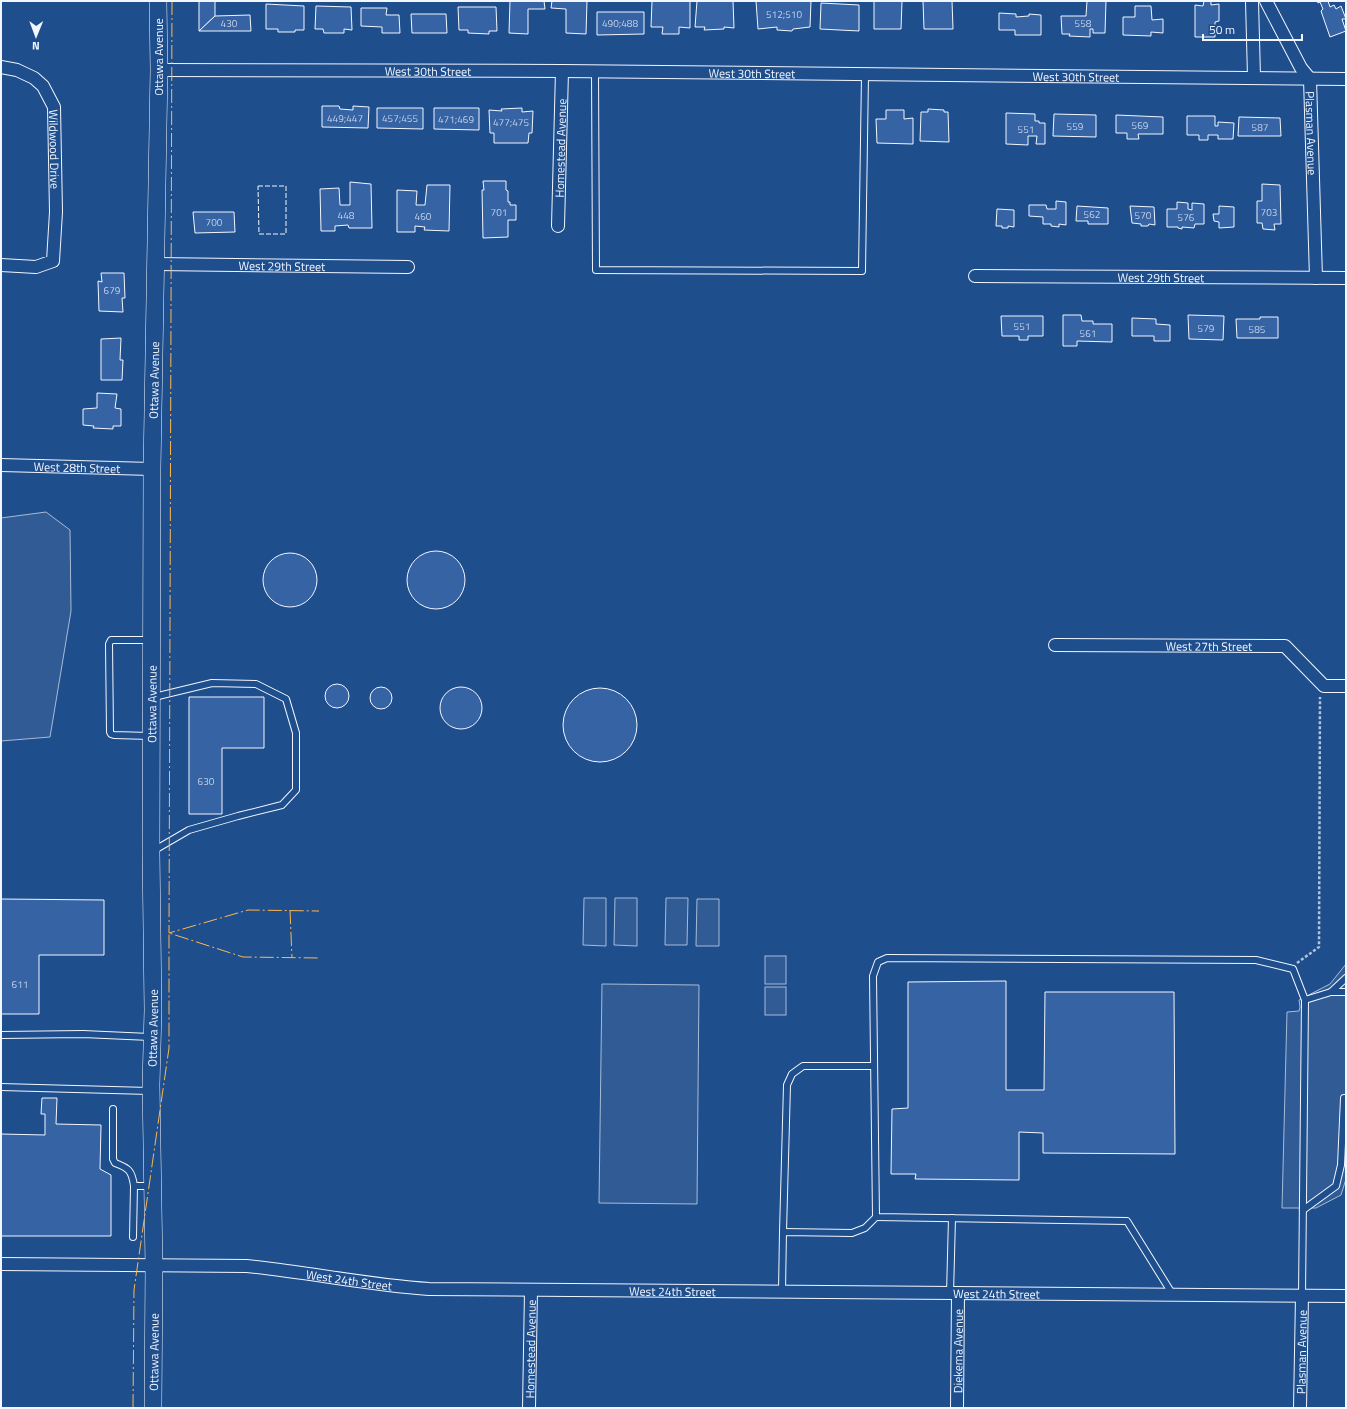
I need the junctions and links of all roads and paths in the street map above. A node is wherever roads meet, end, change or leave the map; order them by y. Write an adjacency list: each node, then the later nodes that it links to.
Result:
1 (158, 1): 5 (street, Ottawa Avenue)
2 (1252, 1): 9 (street)
3 (1266, 1): 10 (street, Plasman Avenue)
4 (1, 67): 14 (street, Wildwood Drive)
5 (158, 70): 6 (street, West 30th Street); 13 (street, Ottawa Avenue)
6 (562, 71): 7 (street, West 30th Street); 12 (street, Homestead Avenue)
7 (595, 72): 8 (street, West 30th Street); 8 (lane)
8 (865, 75): 9 (street, West 30th Street)
9 (1254, 77): 10 (street, West 30th Street)
10 (1310, 79): 11 (street, West 30th Street); 17 (street, Plasman Avenue)
11 (1346, 79)
12 (558, 226)
13 (156, 264): 15 (street, West 29th Street); 20 (street, Ottawa Avenue)
14 (1, 265)
15 (408, 268)
16 (976, 276): 17 (street, West 29th Street)
17 (1316, 278): 18 (street, West 29th Street)
18 (1346, 278)
19 (1, 465): 20 (street, West 28th Street)
20 (152, 468): 21 (street, Ottawa Avenue)
21 (152, 640): 25 (street, Ottawa Avenue); 26 (lane)
22 (1055, 645): 23 (street, West 27th Street)
23 (1320, 682): 24 (street); 28 (path)
24 (1346, 686)
25 (152, 697): 26 (street, Ottawa Avenue); 27 (lane)
26 (152, 736): 27 (street, Ottawa Avenue)
27 (151, 852): 34 (street, Ottawa Avenue)
28 (1293, 969): 32 (lane); 35 (lane)
29 (1346, 978): 30 (lane)
30 (1331, 992): 31 (lane); 32 (lane)
31 (1346, 992)
32 (1305, 1000): 42 (lane)
33 (1, 1035): 34 (lane)
34 (152, 1037): 37 (street, Ottawa Avenue)
35 (874, 1066): 43 (lane); 45 (lane)
36 (1, 1087): 37 (lane)
37 (151, 1092): 41 (street, Ottawa Avenue)
38 (1346, 1098): 42 (lane)
39 (113, 1109): 40 (lane)
40 (134, 1186): 41 (lane); 46 (lane)
41 (153, 1186): 48 (street, Ottawa Avenue)
42 (1303, 1210): 53 (lane)
43 (876, 1217): 44 (lane); 45 (lane)
44 (952, 1218): 51 (lane); 52 (lane)
45 (783, 1232): 50 (lane)
46 (133, 1237)
47 (1, 1264): 48 (street, West 24th Street)
48 (154, 1266): 49 (street, West 24th Street); 55 (street, Ottawa Avenue)
49 (531, 1290): 50 (street, West 24th Street); 56 (street, Homestead Avenue)
50 (782, 1291): 51 (street, West 24th Street)
51 (954, 1293): 52 (street, West 24th Street); 57 (street, Diekema Avenue)
52 (1174, 1295): 53 (street, West 24th Street)
53 (1302, 1296): 54 (street, West 24th Street); 58 (street, Plasman Avenue)
54 (1346, 1296)
55 (153, 1408)
56 (529, 1408)
57 (957, 1408)
58 (1300, 1408)

